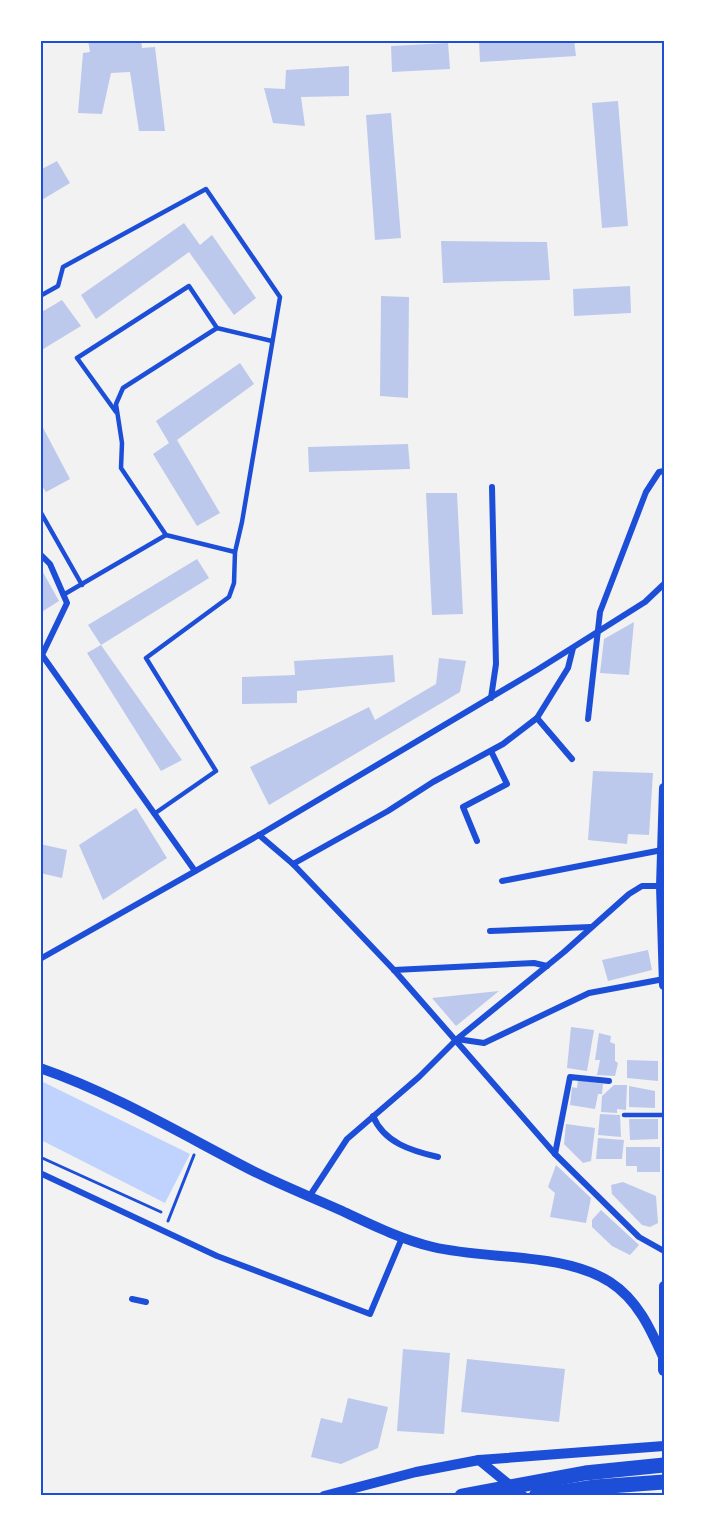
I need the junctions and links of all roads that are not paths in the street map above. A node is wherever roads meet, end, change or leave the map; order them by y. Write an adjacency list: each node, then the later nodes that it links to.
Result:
1 (40, 296): 3 (lane)
2 (217, 328): 3 (lane); 4 (lane); 4 (lane)
3 (272, 341): 9 (lane)
4 (116, 412): 8 (lane)
5 (664, 471): 14 (street)
6 (492, 487): 16 (street)
7 (40, 511): 12 (lane)
8 (166, 534): 9 (lane); 12 (lane)
9 (235, 552): 22 (lane)
10 (40, 554): 13 (street)
11 (664, 584): 14 (street)
12 (82, 585): 13 (lane)
13 (63, 596): 22 (street)
14 (597, 634): 15 (street); 18 (street)
15 (573, 648): 16 (street); 17 (street)
16 (490, 698): 23 (street)
17 (537, 718): 19 (street); 20 (street)
18 (588, 719)
19 (491, 751): 24 (street); 26 (street)
20 (572, 759)
21 (664, 788): 25 (street)
22 (154, 814): 27 (street)
23 (259, 836): 26 (street); 27 (street)
24 (477, 841)
25 (662, 850): 28 (street); 29 (street)
26 (293, 864): 34 (street)
27 (195, 871): 32 (street)
28 (502, 881)
29 (663, 887): 30 (street); 35 (street)
30 (591, 927): 31 (street); 33 (street)
31 (490, 931)
32 (40, 959)
33 (547, 966): 34 (street); 37 (street)
34 (394, 970): 37 (street)
35 (664, 979): 36 (street); 37 (street)
36 (664, 985)
37 (457, 1039): 42 (street); 43 (street)
38 (40, 1068): 46 (street)
39 (609, 1081): 43 (street)
40 (624, 1115): 41 (lane)
41 (664, 1115)
42 (374, 1116): 44 (street); 46 (street)
43 (555, 1154): 48 (street)
44 (438, 1157)
45 (40, 1173): 47 (street)
46 (309, 1197): 47 (street)
47 (402, 1238): 52 (street)
48 (664, 1251)
49 (664, 1293): 52 (street)
50 (132, 1299): 51 (street)
51 (146, 1302)
52 (664, 1359): 53 (main road)
53 (664, 1370)
54 (664, 1446): 55 (street)
55 (478, 1460): 58 (street); 60 (street)
56 (664, 1465): 59 (main road)
57 (664, 1482): 61 (main road)
58 (324, 1496)
59 (462, 1496)
60 (523, 1496)
61 (536, 1496)

